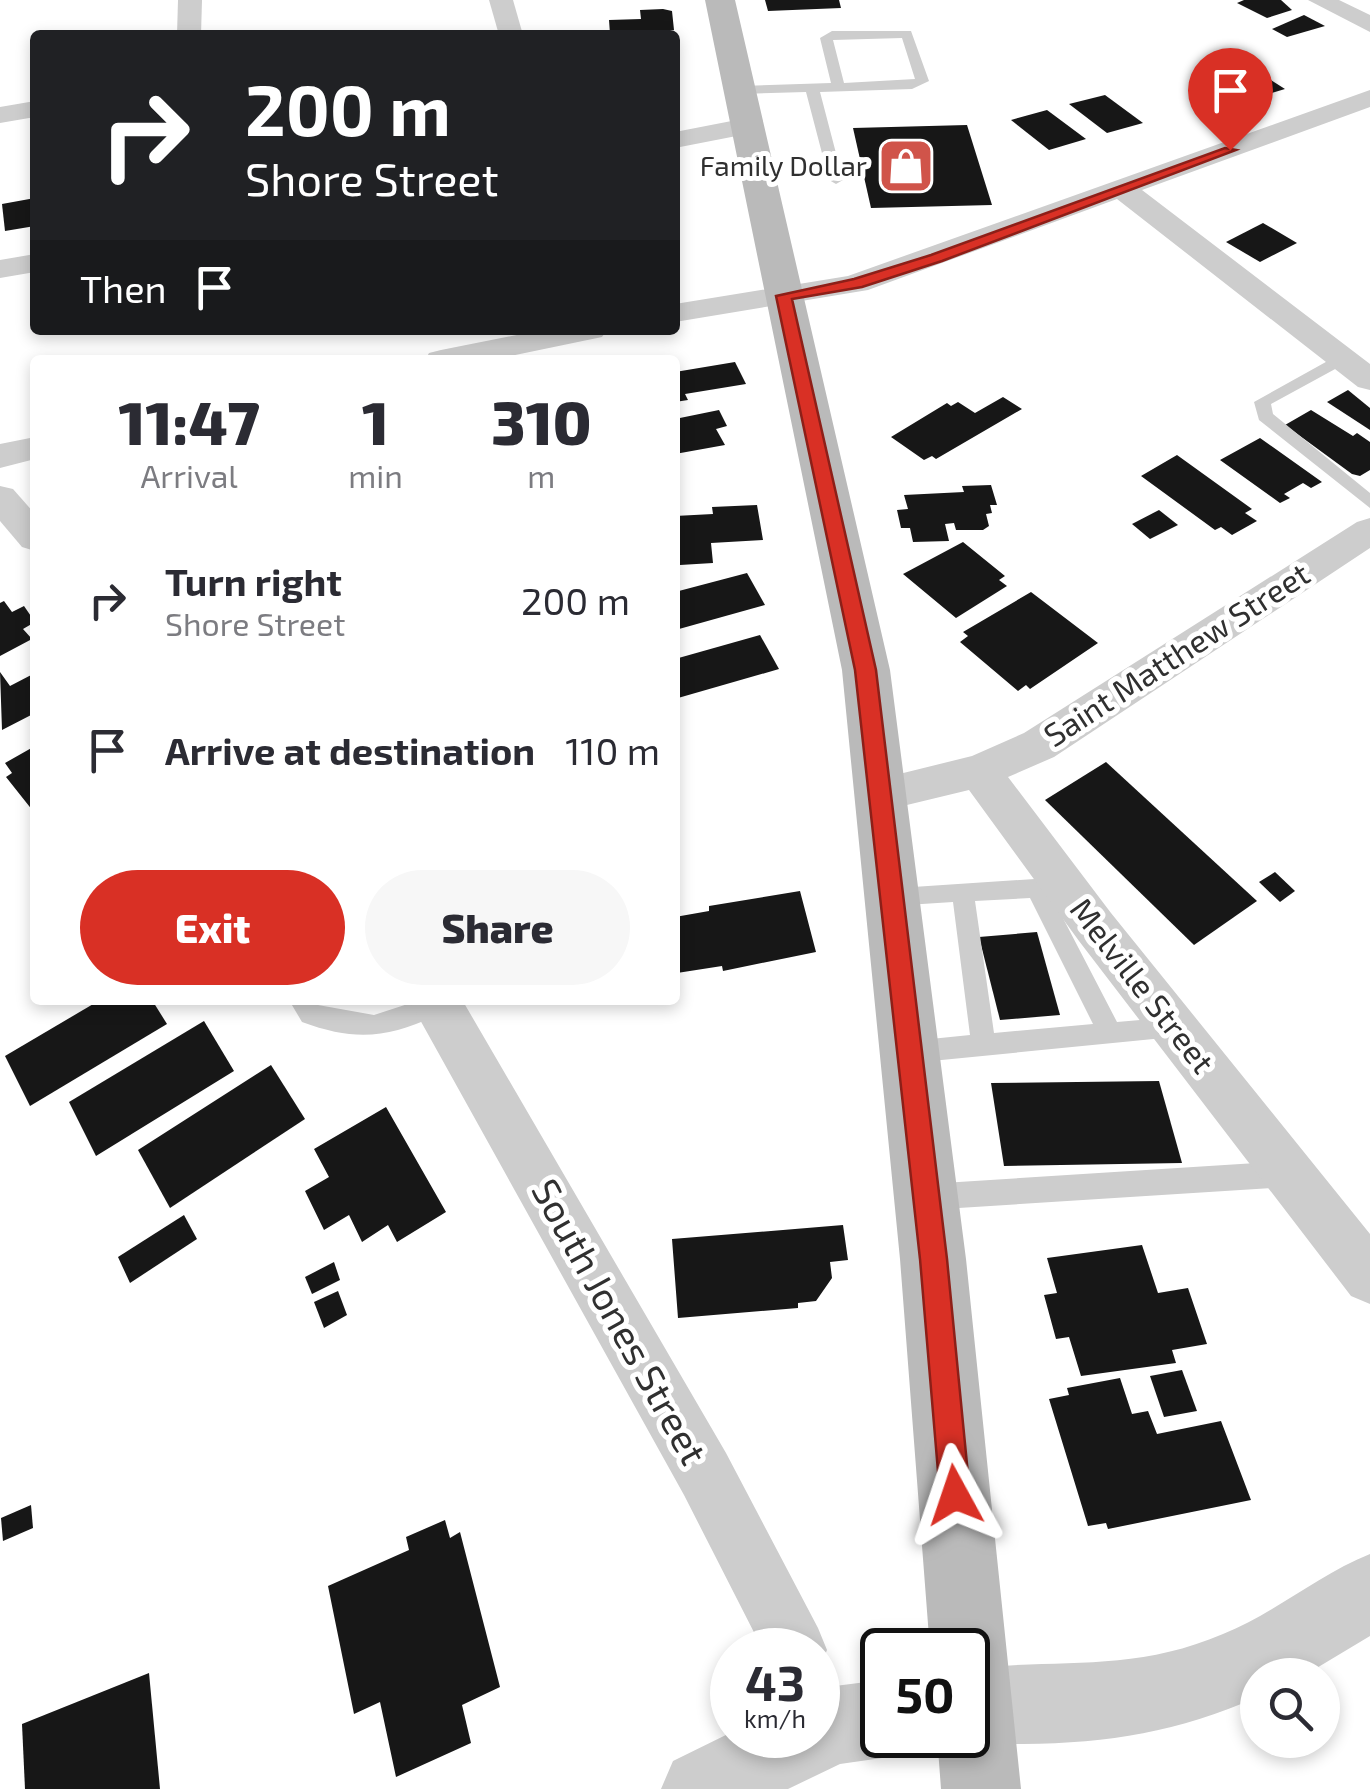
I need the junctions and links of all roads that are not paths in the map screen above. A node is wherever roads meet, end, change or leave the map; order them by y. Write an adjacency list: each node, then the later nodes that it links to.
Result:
1 (190, 0): 6 (street)
2 (501, 0): 7 (street)
3 (720, 0): 11 (main road)
4 (1320, 0): 5 (street)
5 (1370, 25)
6 (189, 30)
7 (510, 30)
8 (838, 87): 8 (lane); 9 (lane)
9 (812, 88): 11 (lane); 15 (lane)
10 (1370, 98): 16 (street)
11 (744, 108): 14 (street); 19 (main road)
12 (30, 110): 13 (street)
13 (0, 114)
14 (680, 138)
15 (836, 180)
16 (1124, 190): 19 (street); 23 (street)
17 (30, 264): 18 (street)
18 (0, 269)
19 (784, 296): 20 (street); 32 (main road)
20 (680, 312)
21 (566, 335): 22 (street)
22 (466, 355)
23 (1342, 358): 24 (street); 28 (lane)
24 (1370, 380)
25 (30, 449): 26 (street)
26 (0, 456)
27 (0, 498): 30 (street)
28 (1370, 502)
29 (1370, 530): 31 (street, Saint Matthew Street)
30 (30, 532)
31 (979, 771): 32 (street); 33 (street, Melville Street)
32 (882, 794): 35 (main road)
33 (1050, 888): 34 (lane); 39 (street, Melville Street); 40 (lane)
34 (963, 893): 35 (lane); 41 (lane)
35 (891, 896): 42 (main road)
36 (304, 1005): 37 (lane)
37 (429, 1005)
38 (436, 1005): 47 (street, South Jones Street)
39 (1175, 1028): 40 (lane); 43 (street, Melville Street)
40 (1110, 1034): 41 (lane)
41 (984, 1046): 42 (lane)
42 (911, 1052): 44 (main road)
43 (1288, 1174): 44 (lane); 45 (street, Melville Street)
44 (926, 1198): 48 (main road)
45 (1370, 1277)
46 (1370, 1591): 49 (street)
47 (785, 1628)
48 (965, 1628)
49 (990, 1707)
50 (762, 1758): 52 (street)
51 (978, 1758): 53 (main road)
52 (702, 1789)
53 (981, 1789)

